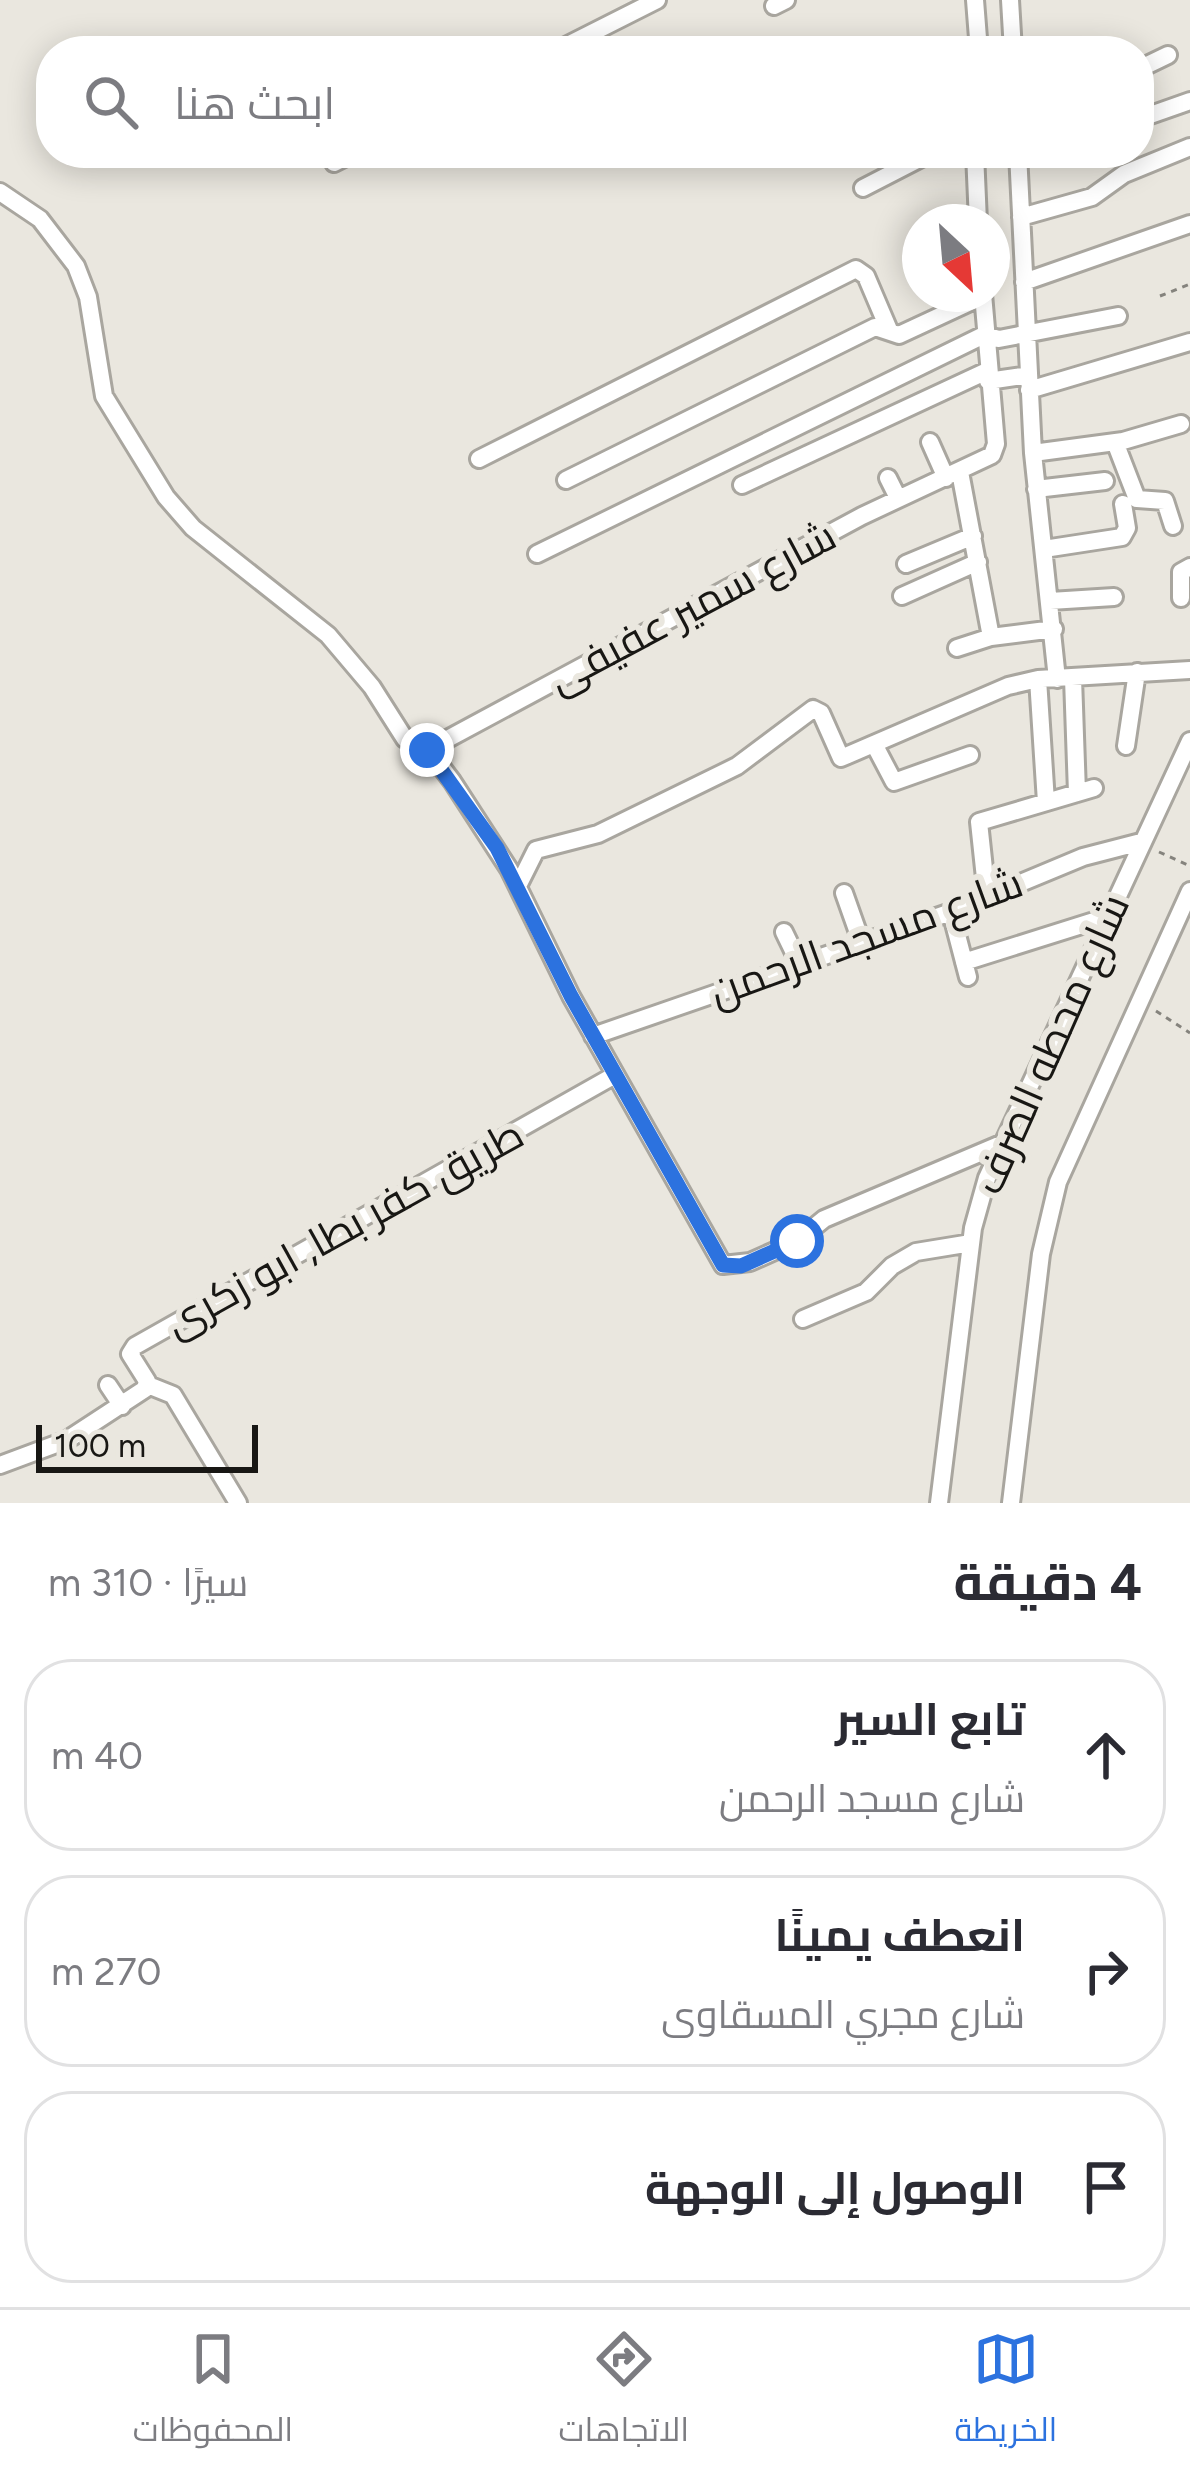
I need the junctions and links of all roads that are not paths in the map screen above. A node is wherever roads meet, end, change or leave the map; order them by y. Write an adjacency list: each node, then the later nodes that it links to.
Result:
1 (657, 0): 4 (street)
2 (975, 0): 5 (street)
3 (1010, 0): 6 (street)
4 (586, 36)
5 (978, 36)
6 (1012, 36)
7 (1168, 55): 8 (street)
8 (1154, 62)
9 (1190, 101): 10 (street)
10 (1154, 114)
11 (1190, 147): 12 (street)
12 (1154, 162)
13 (902, 168): 17 (street)
14 (976, 168): 19 (street)
15 (1019, 168): 20 (street)
16 (1139, 168): 20 (street)
17 (863, 188)
18 (0, 192): 65 (street)
19 (977, 204)
20 (1021, 218): 22 (street)
21 (1190, 224): 22 (street)
22 (1024, 282): 26 (street)
23 (949, 312): 27 (street)
24 (983, 312): 28 (street)
25 (1118, 316): 26 (street)
26 (1027, 329): 28 (street); 31 (street)
27 (889, 330): 36 (street); 39 (street)
28 (984, 335): 30 (street); 48 (street)
29 (1190, 342): 31 (street)
30 (987, 376): 31 (street); 37 (street); 41 (street)
31 (1029, 382): 35 (street)
32 (1181, 424): 34 (street)
33 (930, 442): 37 (street)
34 (1115, 442): 35 (street); 45 (street)
35 (1033, 453): 42 (street)
36 (479, 459)
37 (953, 475): 43 (street, شارع سمير عفيفى); 46 (street)
38 (888, 478): 43 (street)
39 (566, 480)
40 (1105, 481): 42 (street)
41 (742, 485)
42 (1036, 489): 47 (street)
43 (898, 498): 65 (street, شارع سمير عفيفى)
44 (1123, 504): 47 (street)
45 (1173, 526)
46 (973, 536): 49 (street); 50 (street)
47 (1044, 549): 55 (street)
48 (536, 554)
49 (978, 562): 52 (street); 57 (street)
50 (906, 564)
51 (1188, 567): 54 (street)
52 (902, 596)
53 (1114, 597): 55 (street)
54 (1181, 598)
55 (1050, 601): 56 (street)
56 (1054, 629): 57 (street); 61 (street)
57 (992, 637): 58 (street)
58 (957, 648)
59 (1190, 670): 60 (street)
60 (1137, 671): 61 (street); 64 (street)
61 (1056, 679): 63 (street); 67 (street); 67 (street)
62 (1190, 741): 68 (street, شارع محطه الصرف)
63 (874, 744): 66 (street); 69 (street)
64 (1126, 746)
65 (427, 750): 69 (street)
66 (970, 755)
67 (1046, 802): 72 (street)
68 (1146, 845): 72 (street, شارع مسجد الرحمن); 74 (street, شارع محطه الصرف)
69 (518, 886): 78 (street)
70 (1190, 891): 89 (street, شارع محطه الصرف)
71 (844, 893): 76 (street)
72 (987, 897): 73 (street, شارع مسجد الرحمن)
73 (951, 912): 74 (street); 76 (street, شارع مسجد الرحمن)
74 (1107, 917): 80 (street, شارع محطه الصرف)
75 (784, 932): 77 (street)
76 (861, 941): 77 (street, شارع مسجد الرحمن)
77 (799, 963): 78 (street, شارع مسجد الرحمن)
78 (593, 1036): 79 (street)
79 (615, 1075): 80 (street); 84 (street, طريق كفر بطا, ابو زكرى)
80 (1000, 1144): 81 (street, شارع محطه الصرف)
81 (971, 1243): 82 (street); 88 (street, شارع محطه الصرف)
82 (803, 1319)
83 (108, 1385): 85 (street)
84 (148, 1385): 85 (street, طريق كفر بطا, ابو زكرى); 87 (street)
85 (122, 1406): 86 (street, طريق كفر بطا, ابو زكرى)
86 (0, 1466)
87 (238, 1503)
88 (939, 1503)
89 (1011, 1503)

